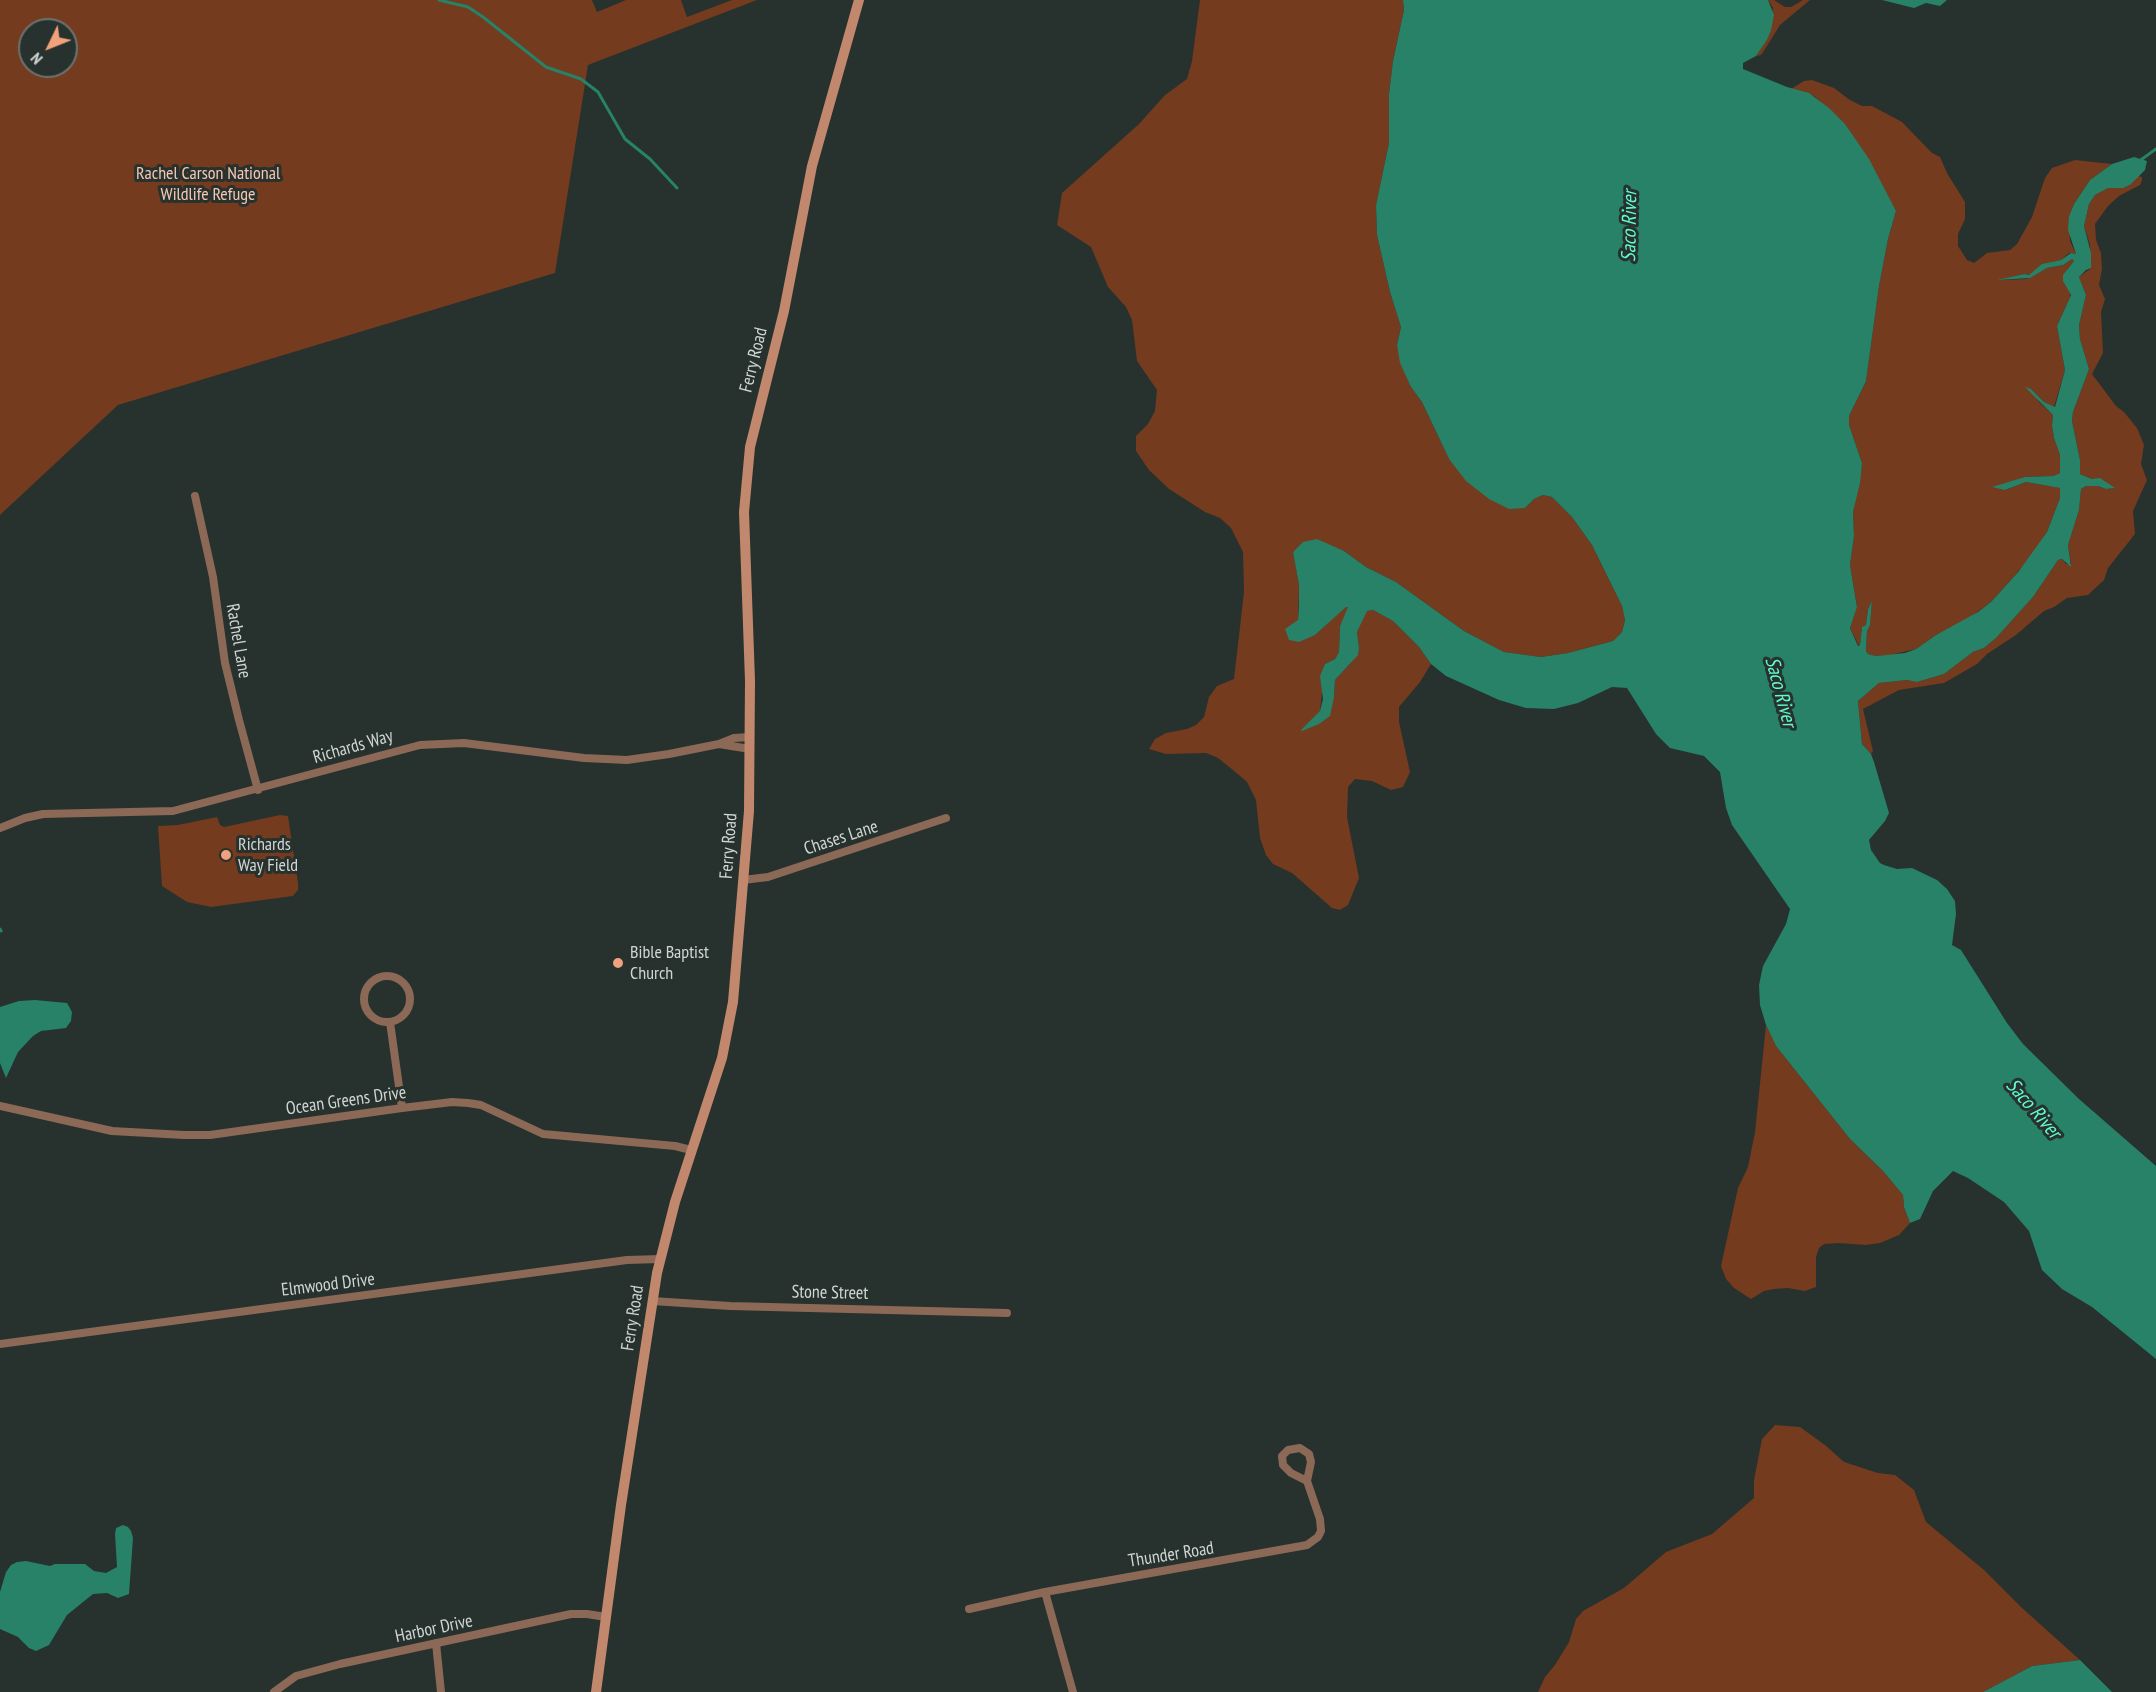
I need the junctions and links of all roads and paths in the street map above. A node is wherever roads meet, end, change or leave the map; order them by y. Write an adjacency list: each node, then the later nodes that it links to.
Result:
1 (859, 0): 3 (main road, Ferry Road)
2 (195, 496): 6 (street, Rachel Lane)
3 (750, 737): 4 (street, Richards Way); 5 (main road, Ferry Road)
4 (719, 744): 5 (street, Richards Way); 6 (street, Richards Way)
5 (750, 749): 9 (main road, Ferry Road)
6 (258, 790): 8 (street, Richards Way)
7 (946, 818): 9 (street, Chases Lane)
8 (0, 828)
9 (743, 880): 13 (main road, Ferry Road)
10 (390, 1022): 10 (street); 12 (street)
11 (0, 1106): 12 (street, Ocean Greens Drive)
12 (402, 1108): 13 (street, Ocean Greens Drive)
13 (691, 1150): 14 (main road, Ferry Road)
14 (660, 1259): 15 (main road, Ferry Road); 17 (street, Elmwood Drive)
15 (652, 1301): 16 (street, Stone Street); 21 (main road, Ferry Road)
16 (1008, 1313)
17 (0, 1344)
18 (1307, 1481): 18 (street, Thunder Road); 19 (street, Thunder Road)
19 (1045, 1592): 20 (street, Thunder Road); 26 (street)
20 (969, 1609)
21 (606, 1617): 22 (street, Harbor Drive); 25 (main road, Ferry Road)
22 (436, 1644): 23 (street, Harbor Drive); 24 (street)
23 (274, 1692)
24 (441, 1692)
25 (596, 1692)
26 (1073, 1692)

